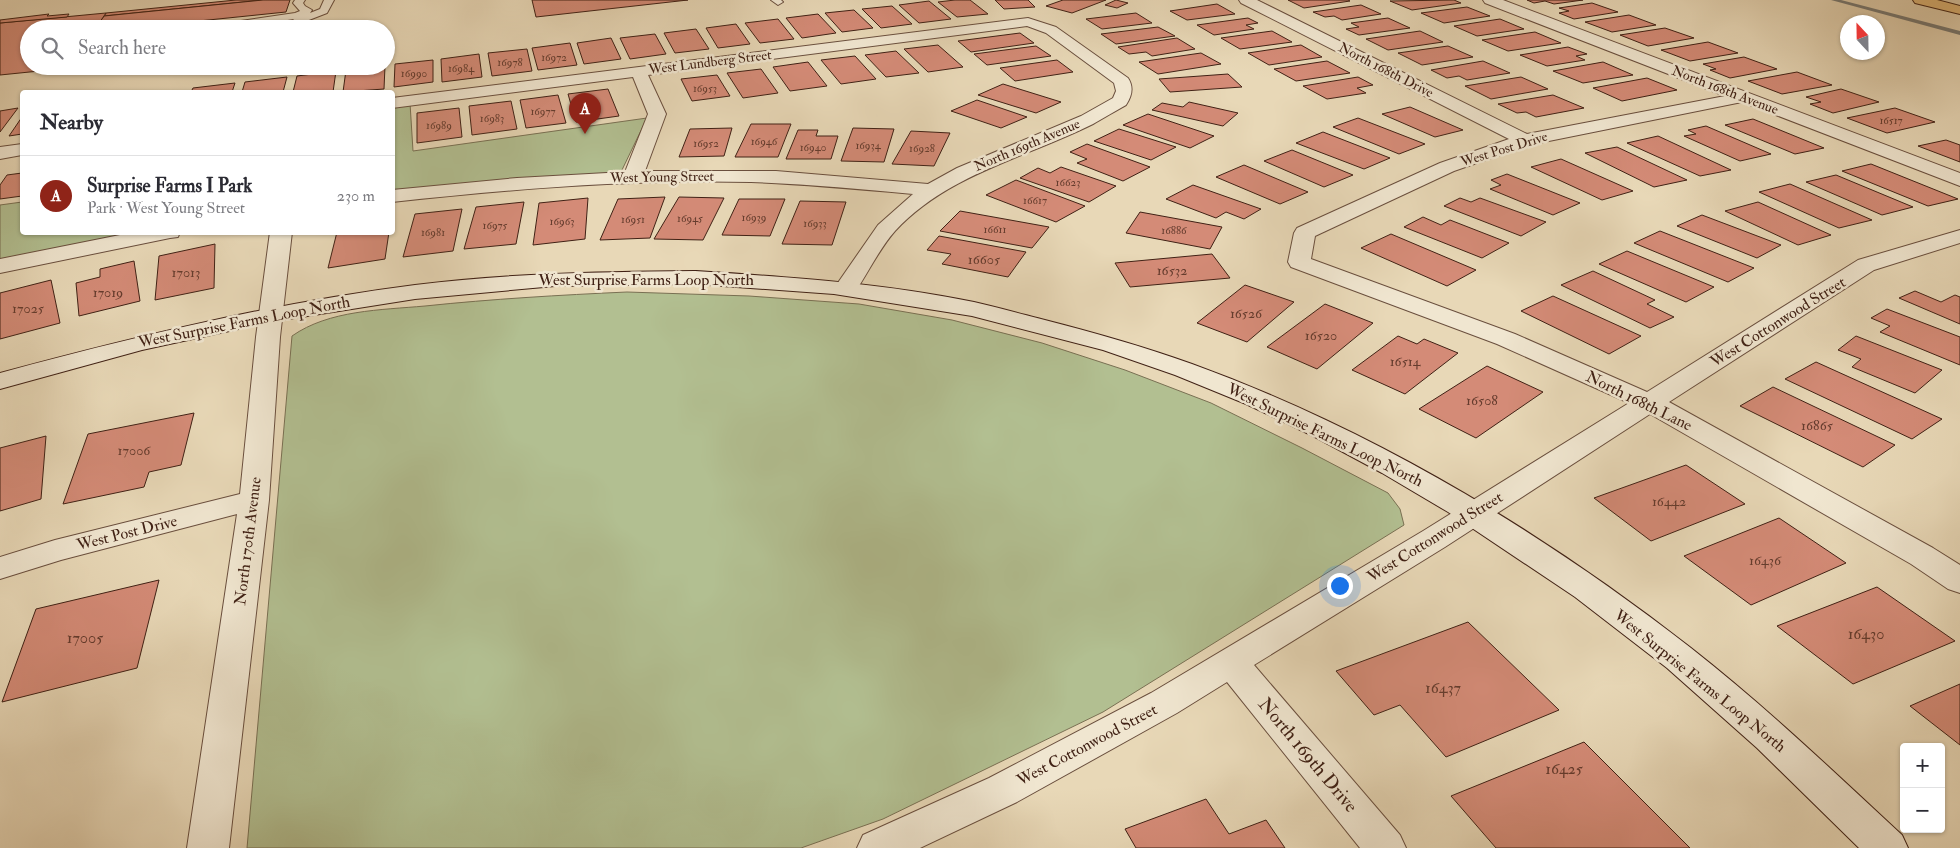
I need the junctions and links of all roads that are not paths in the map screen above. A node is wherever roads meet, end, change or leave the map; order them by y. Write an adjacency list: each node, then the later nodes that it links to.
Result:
1 (300, 0): 8 (lane)
2 (318, 0): 9 (lane)
3 (329, 0): 10 (lane)
4 (1246, 0): 15 (street, North 168th Drive)
5 (1490, 0): 13 (street, North 168th Avenue)
6 (1920, 0): 7 (highway)
7 (1960, 10)
8 (269, 20)
9 (291, 20)
10 (300, 20)
11 (1028, 22): 12 (street, West Lundberg Street); 20 (street, North 169th Avenue)
12 (638, 71): 14 (street, West Lundberg Street); 18 (street)
13 (1744, 97): 15 (street, West Post Drive); 19 (street, North 168th Avenue)
14 (395, 103)
15 (1525, 140): 25 (street, West Post Drive)
16 (20, 150): 17 (street)
17 (0, 153)
18 (633, 177): 20 (street, West Young Street); 21 (street, West Young Street)
19 (1960, 180)
20 (931, 190): 27 (street, North 169th Avenue)
21 (395, 196)
22 (155, 235): 26 (street)
23 (281, 235): 28 (street, North 170th Avenue)
24 (1960, 236): 30 (street, West Cottonwood Street)
25 (1299, 262): 30 (street, North 168th Lane)
26 (0, 266)
27 (848, 287): 28 (street, West Surprise Farms Loop North); 32 (street, West Surprise Farms Loop North)
28 (272, 314): 29 (street, West Surprise Farms Loop North); 31 (street, North 170th Avenue)
29 (0, 381)
30 (1650, 403): 32 (street, West Cottonwood Street); 34 (street, North 168th Lane)
31 (254, 500): 33 (street, West Post Drive); 36 (street, North 170th Avenue)
32 (1473, 514): 35 (street, West Cottonwood Street); 39 (street, West Surprise Farms Loop North)
33 (0, 568)
34 (1960, 581)
35 (1231, 662): 37 (street, West Cottonwood Street); 38 (street, North 169th Drive)
36 (208, 848)
37 (878, 848)
38 (1385, 848)
39 (1887, 848)

